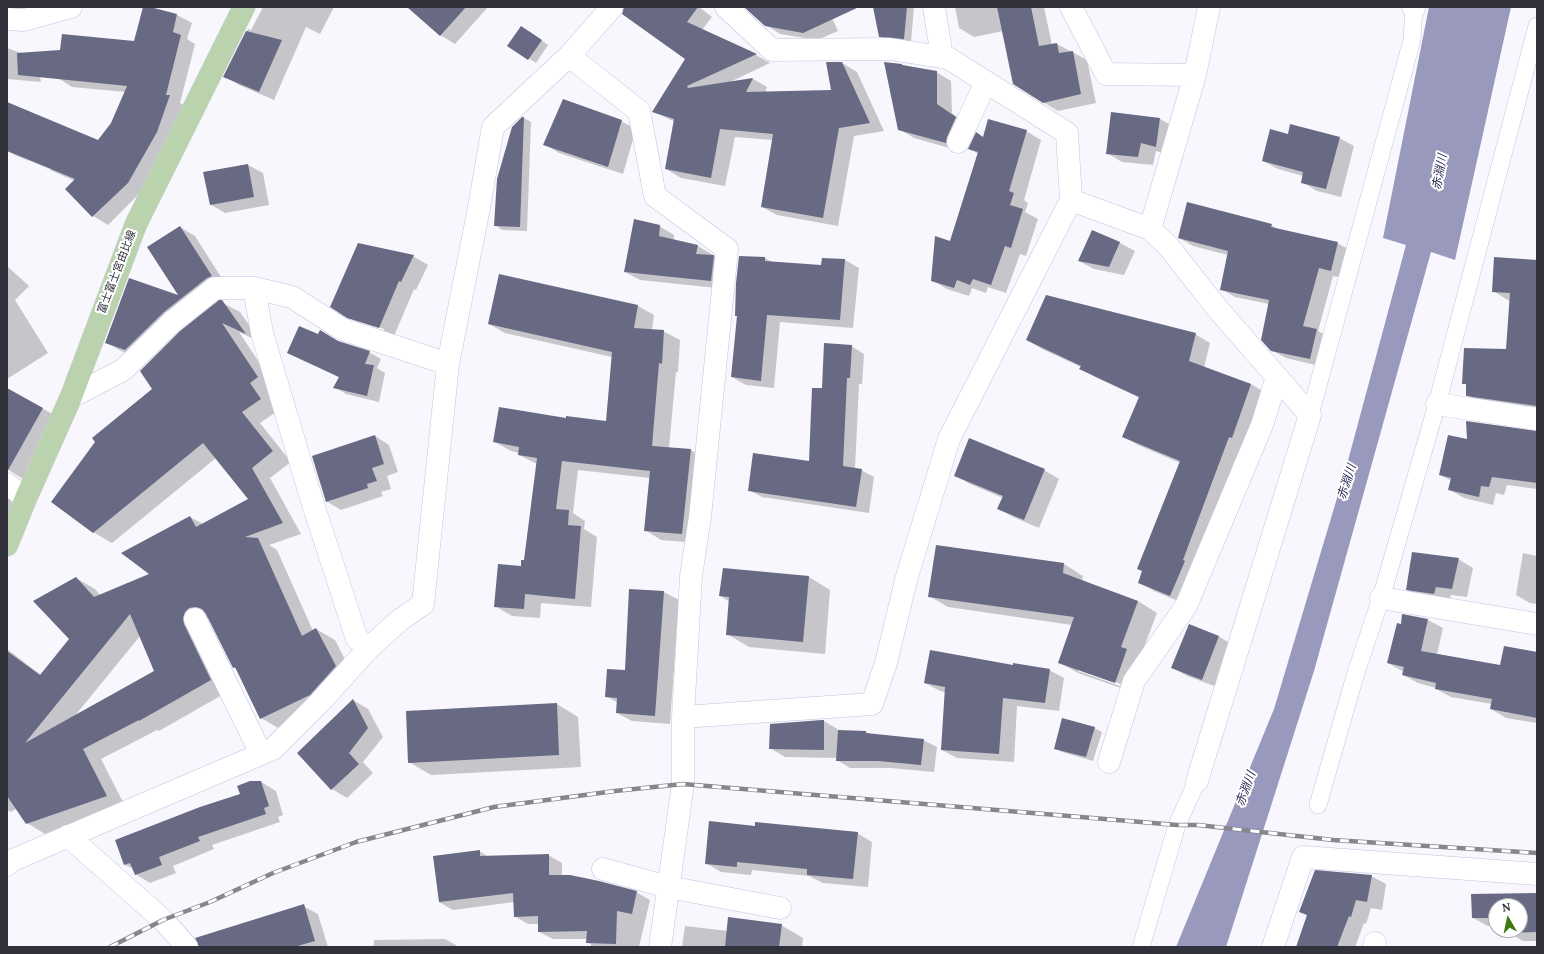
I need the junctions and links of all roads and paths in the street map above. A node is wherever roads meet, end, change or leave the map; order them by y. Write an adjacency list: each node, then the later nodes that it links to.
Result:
1 (71, 7): 9 (street)
2 (244, 7): 21 (main road, 富士富士宮由比線)
3 (612, 7): 11 (street)
4 (726, 7): 12 (street)
5 (934, 7): 12 (street)
6 (1071, 7): 13 (street)
7 (1209, 7): 13 (street)
8 (1413, 7): 23 (lane)
9 (7, 19)
10 (1537, 26): 22 (lane)
11 (569, 56): 19 (street); 32 (street)
12 (942, 57): 14 (street)
13 (1195, 75): 17 (street)
14 (986, 82): 15 (street); 16 (street)
15 (958, 142)
16 (1071, 200): 17 (street); 32 (street)
17 (1150, 229): 20 (street)
18 (254, 288): 19 (street); 21 (street); 31 (street)
19 (448, 364): 31 (street)
20 (1277, 377): 23 (street); 34 (street)
21 (71, 397): 26 (main road, 富士富士宮由比線)
22 (1437, 404): 24 (street); 28 (lane)
23 (1310, 415): 35 (street)
24 (1537, 419)
25 (7, 484): 26 (street)
26 (26, 498): 27 (main road, 富士富士宮由比線)
27 (7, 545)
28 (1381, 598): 30 (street); 36 (lane)
29 (195, 619): 33 (street)
30 (1537, 624)
31 (370, 646): 33 (street)
32 (683, 717): 41 (street)
33 (261, 754): 37 (street)
34 (1109, 762)
35 (1197, 781): 45 (lane)
36 (1318, 805)
37 (68, 836): 38 (street); 43 (street)
38 (7, 865)
39 (602, 869): 41 (street)
40 (1537, 874): 46 (street)
41 (668, 888): 42 (street); 44 (street)
42 (780, 908)
43 (187, 947)
44 (660, 947)
45 (1142, 947)
46 (1273, 947)

